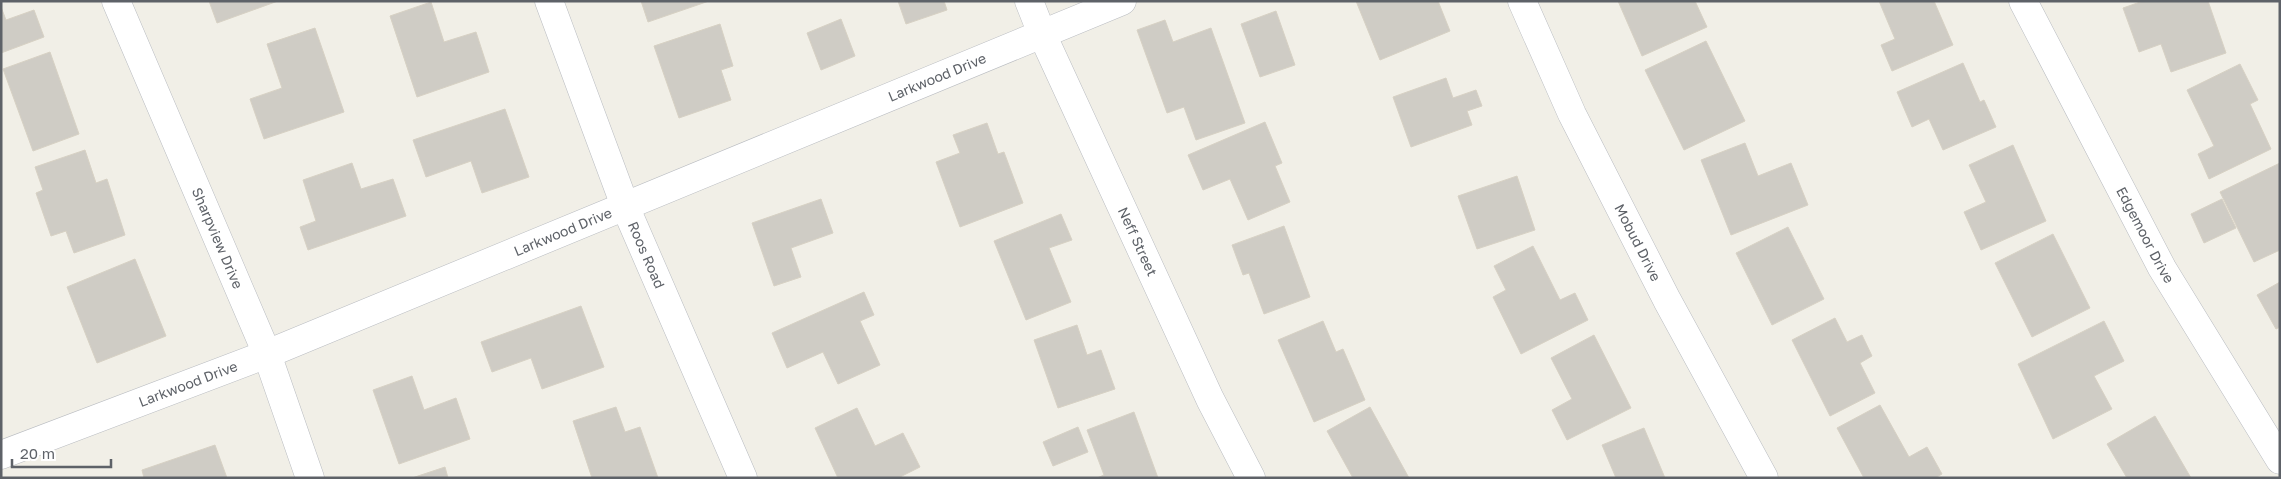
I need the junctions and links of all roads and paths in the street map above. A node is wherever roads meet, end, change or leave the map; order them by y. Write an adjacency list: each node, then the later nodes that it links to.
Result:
1 (116, 1): 9 (street, Sharpview Drive)
2 (549, 1): 8 (street, Roos Road)
3 (1029, 1): 7 (street, Neff Street)
4 (1122, 1): 7 (street, Larkwood Drive)
5 (1522, 1): 15 (street, Mobud Drive)
6 (2023, 1): 11 (street, Edgemoor Drive)
7 (1042, 34): 8 (street, Larkwood Drive); 14 (street, Neff Street)
8 (625, 206): 9 (street, Larkwood Drive); 13 (street, Roos Road)
9 (267, 354): 10 (street, Larkwood Drive); 12 (street, Sharpview Drive)
10 (1, 456)
11 (2280, 460)
12 (310, 478)
13 (743, 478)
14 (1251, 478)
15 (1764, 478)

